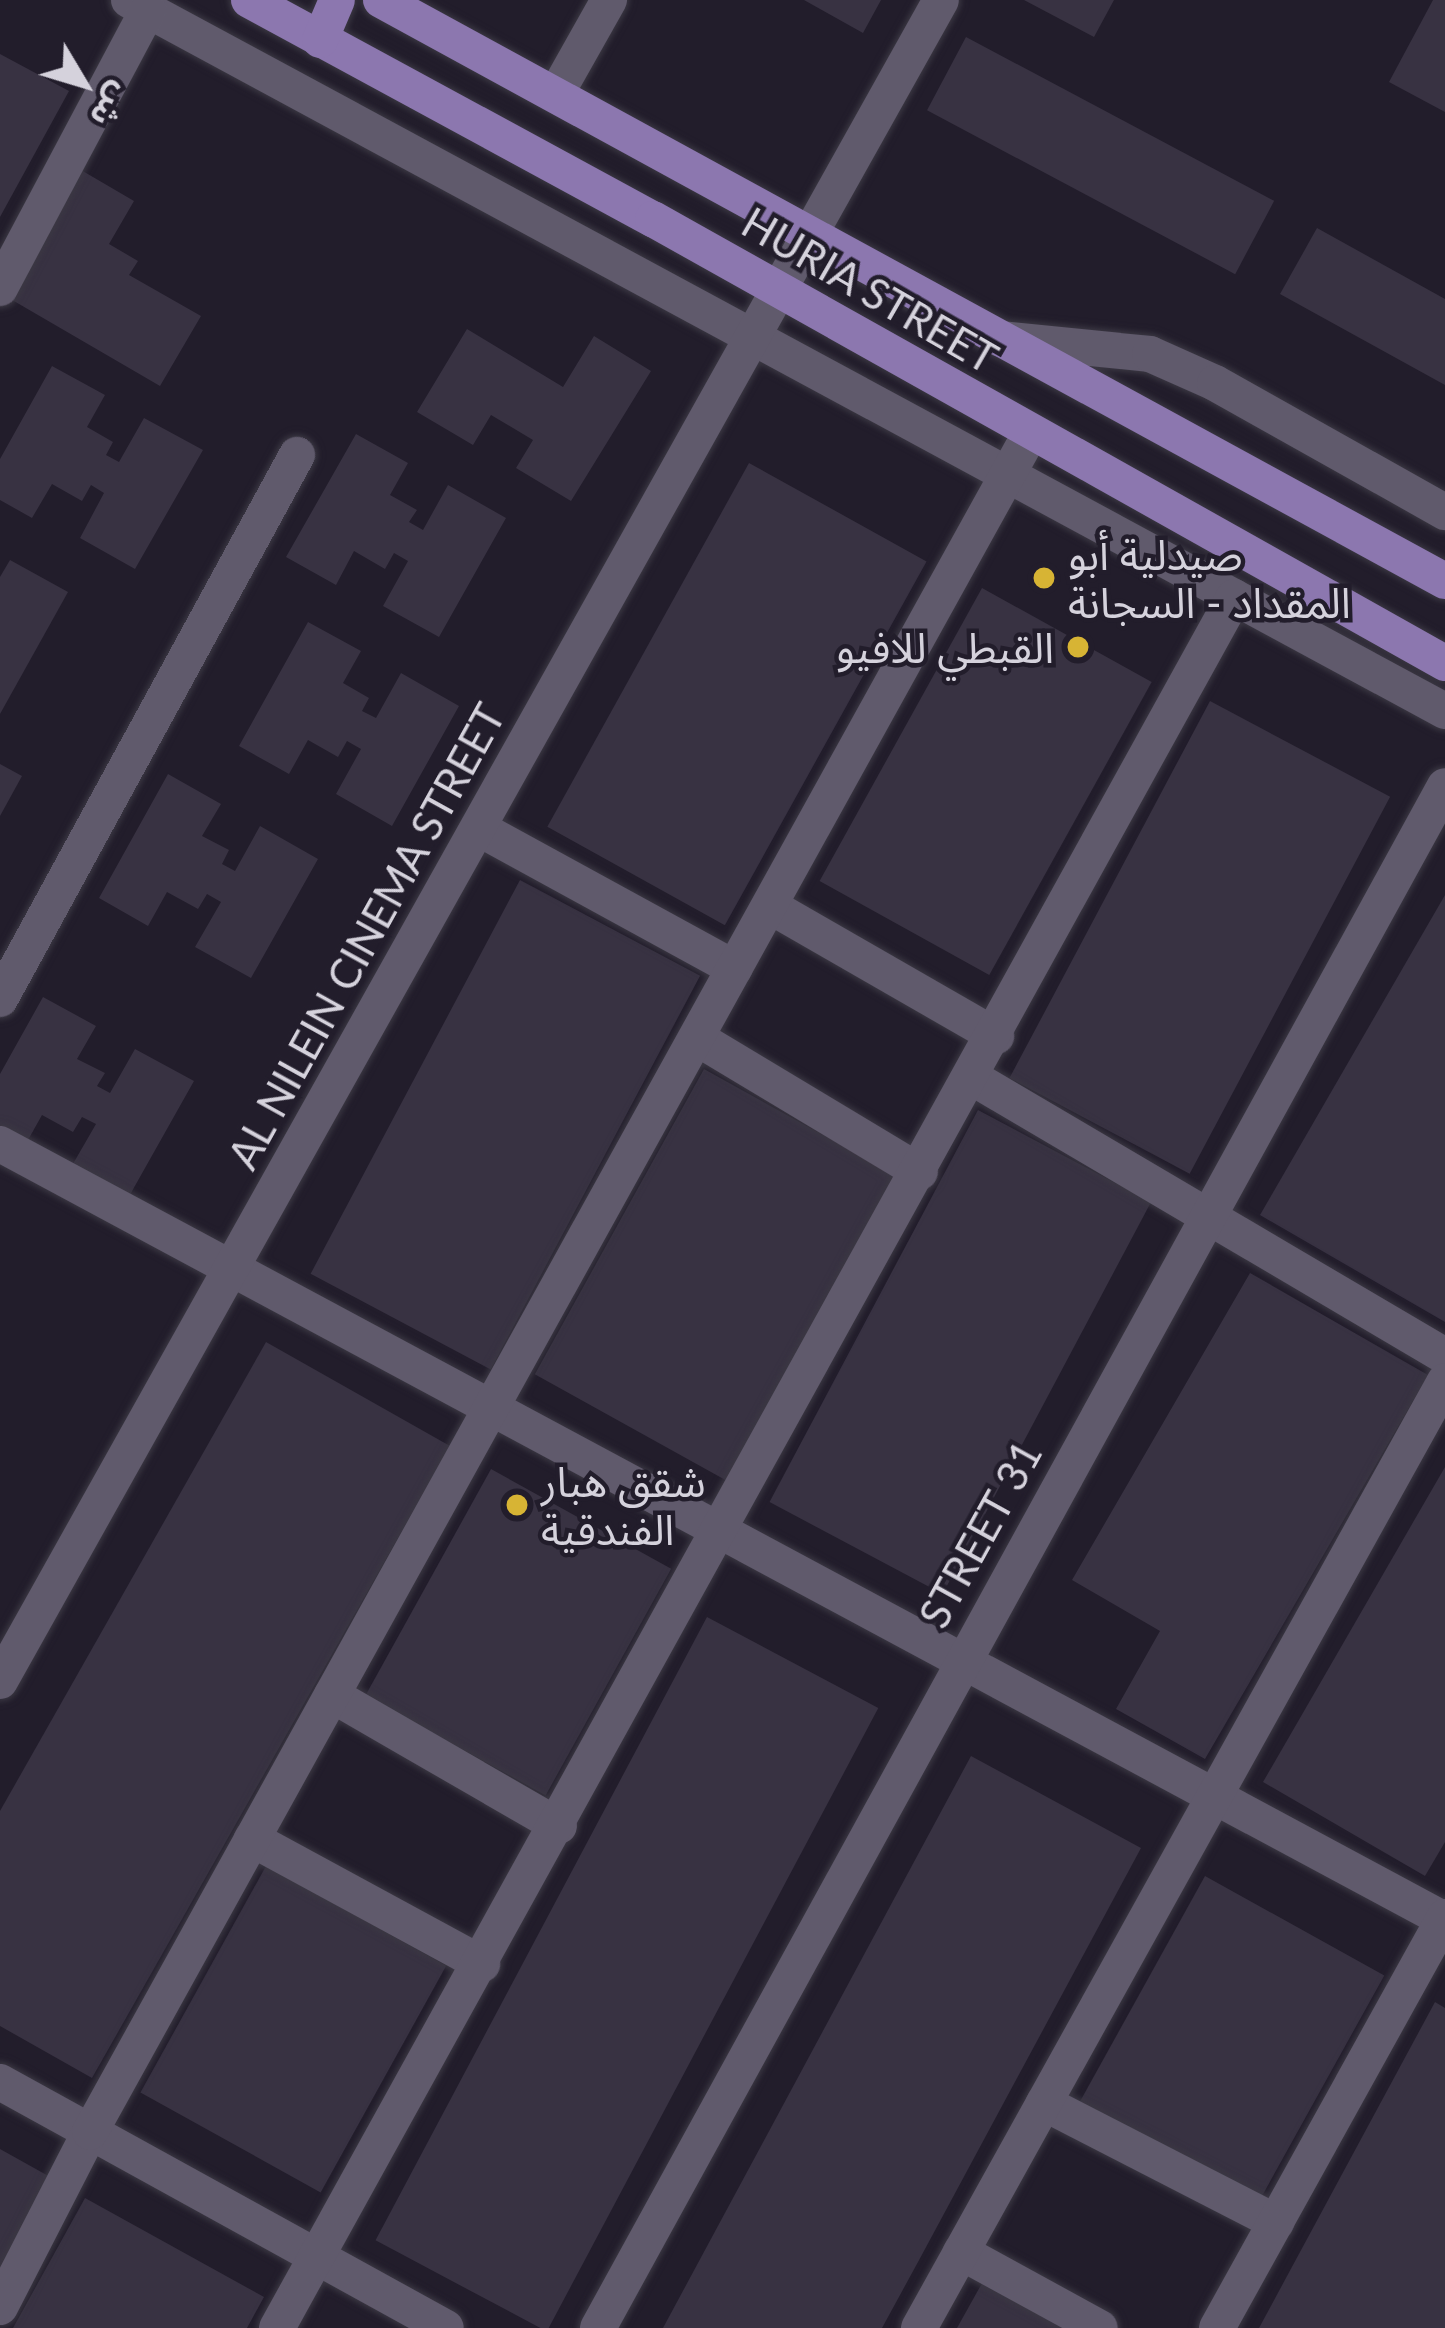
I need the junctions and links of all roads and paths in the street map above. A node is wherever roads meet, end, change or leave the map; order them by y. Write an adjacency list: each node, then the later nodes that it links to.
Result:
1 (249, 0): 7 (main road, HURIA STREET)
2 (337, 0): 7 (main road)
3 (381, 0): 8 (main road, HURIA STREET)
4 (609, 0): 8 (street)
5 (941, 0): 9 (street, AL NILEIN CINEMA STREET)
6 (138, 5): 10 (street); 12 (street)
7 (320, 40): 11 (main road, HURIA STREET)
8 (556, 94): 9 (main road, HURIA STREET)
9 (810, 236): 11 (street, AL NILEIN CINEMA STREET); 13 (main road, HURIA STREET)
10 (0, 288)
11 (780, 290): 12 (street, AL NILEIN CINEMA STREET); 14 (main road, HURIA STREET)
12 (752, 337): 16 (street); 23 (street, AL NILEIN CINEMA STREET)
13 (1000, 339): 17 (street); 18 (main road, HURIA STREET)
14 (1031, 432): 16 (street); 20 (main road, HURIA STREET)
15 (297, 455): 26 (street)
16 (1007, 475): 19 (street); 24 (street)
17 (1445, 512)
18 (1445, 581)
19 (1234, 597): 21 (street); 27 (street)
20 (1445, 663)
21 (1445, 711)
22 (1445, 786): 32 (street, STREET 31)
23 (480, 829): 25 (street); 33 (street, AL NILEIN CINEMA STREET)
24 (770, 906): 25 (street); 27 (street)
25 (734, 968): 28 (street)
26 (0, 999)
27 (996, 1036): 29 (street)
28 (697, 1038): 31 (street); 36 (street)
29 (973, 1078): 31 (street); 32 (street)
30 (0, 1144): 33 (street)
31 (920, 1172): 38 (street)
32 (1207, 1212): 34 (street); 39 (street, STREET 31)
33 (228, 1271): 36 (street); 40 (street, AL NILEIN CINEMA STREET)
34 (1445, 1356)
35 (1445, 1382): 37 (street)
36 (494, 1408): 38 (street); 41 (street)
37 (1435, 1425): 42 (street)
38 (722, 1531): 39 (street); 43 (street)
39 (964, 1658): 42 (street); 56 (street, STREET 31)
40 (0, 1681)
41 (332, 1695): 43 (street); 44 (street)
42 (1215, 1796): 45 (street); 48 (street)
43 (559, 1826): 46 (street)
44 (252, 1839): 46 (street); 49 (street)
45 (1445, 1919): 50 (street)
46 (482, 1964): 52 (street)
47 (0, 2082): 49 (street)
48 (1044, 2103): 50 (street); 51 (street)
49 (89, 2132): 52 (street); 53 (street)
50 (1276, 2222): 59 (street)
51 (961, 2252): 57 (street); 58 (street)
52 (320, 2258): 54 (street); 55 (street)
53 (0, 2307)
54 (277, 2328)
55 (446, 2328)
56 (598, 2328)
57 (919, 2328)
58 (1100, 2328)
59 (1217, 2328)

